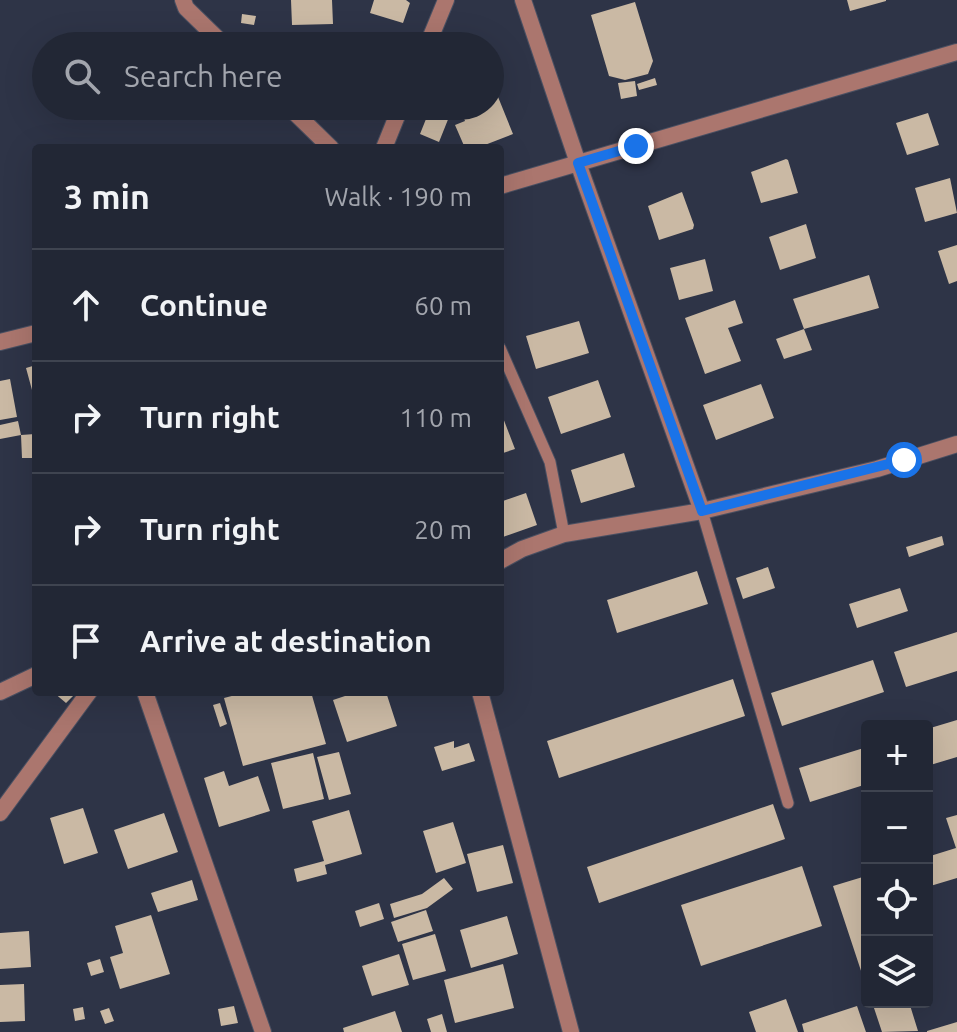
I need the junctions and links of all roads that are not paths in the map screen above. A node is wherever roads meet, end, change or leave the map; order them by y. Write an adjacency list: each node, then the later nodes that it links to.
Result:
1 (183, 0): 4 (street)
2 (446, 0): 5 (street)
3 (523, 0): 11 (street)
4 (211, 32)
5 (433, 32)
6 (957, 52): 11 (street)
7 (302, 120): 9 (street)
8 (395, 120): 10 (street)
9 (327, 144)
10 (386, 144)
11 (578, 163): 12 (street); 17 (street)
12 (504, 185)
13 (32, 334): 14 (street)
14 (0, 342)
15 (504, 357): 18 (lane)
16 (957, 444): 17 (street)
17 (702, 511): 18 (street); 25 (lane)
18 (564, 534): 19 (street)
19 (504, 559)
20 (32, 677): 21 (street)
21 (0, 692)
22 (86, 696): 26 (street)
23 (153, 696): 27 (street)
24 (481, 696): 28 (street)
25 (788, 803)
26 (0, 813)
27 (263, 1032)
28 (571, 1032)

